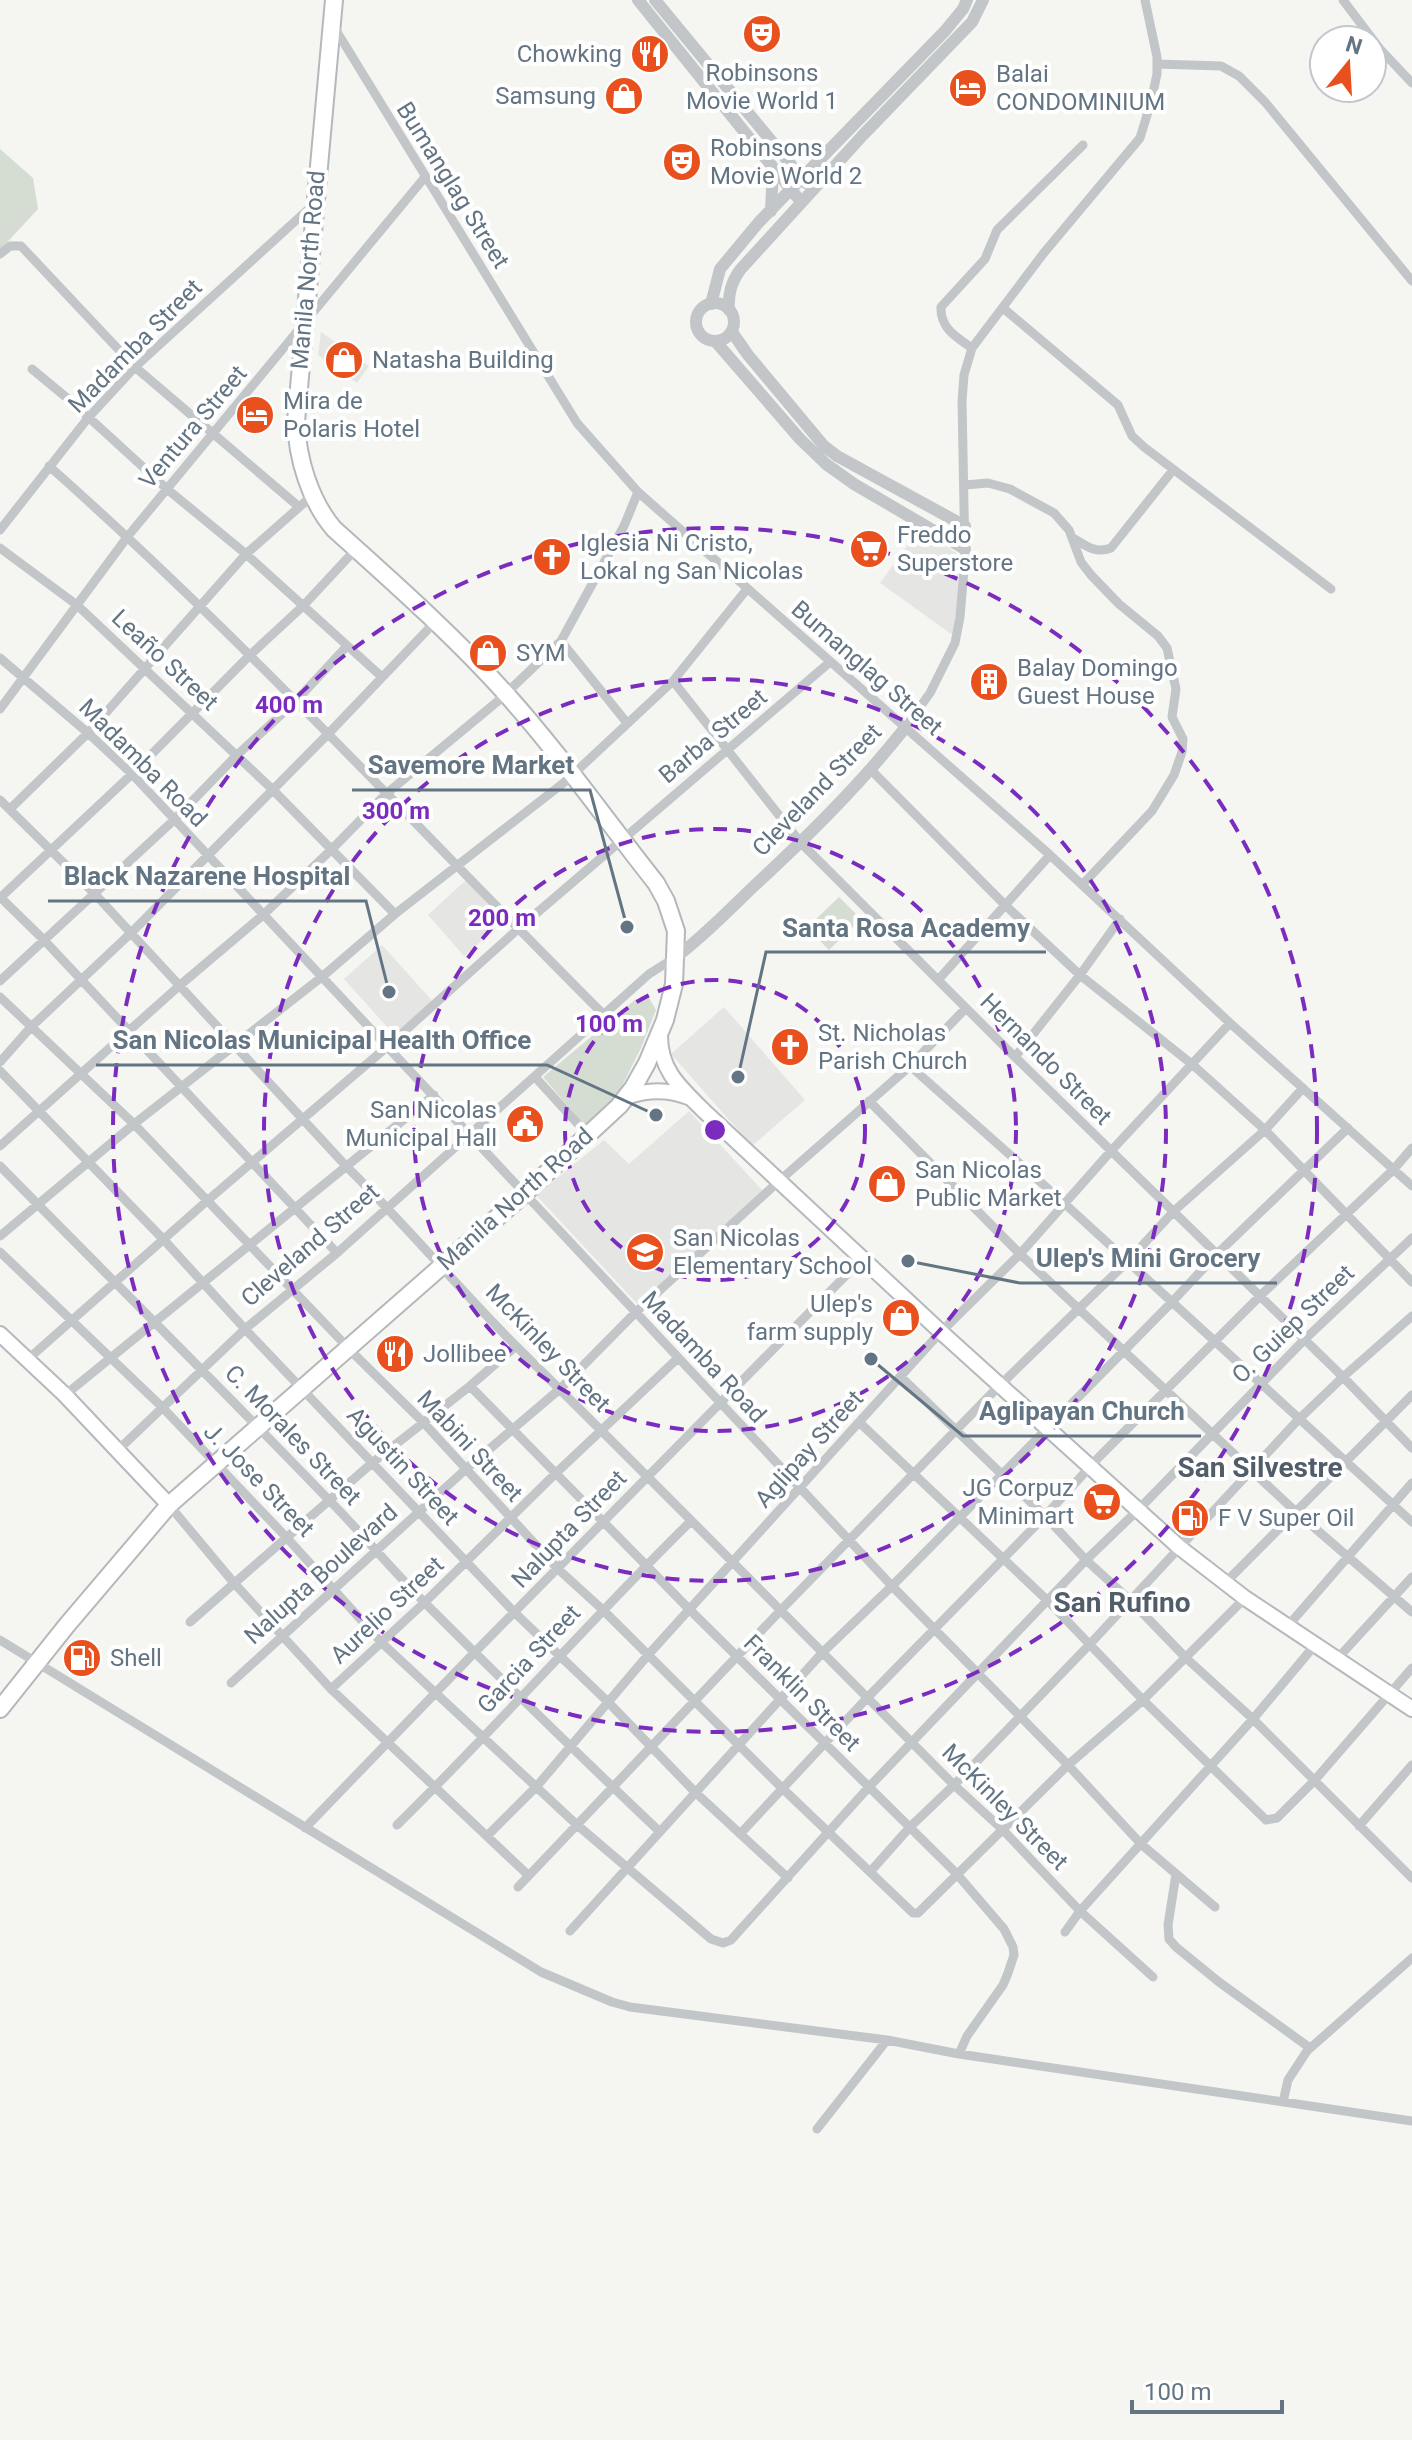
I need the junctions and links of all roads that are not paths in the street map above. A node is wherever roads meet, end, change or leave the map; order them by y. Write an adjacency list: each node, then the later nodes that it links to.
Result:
1 (334, 0): 8 (highway, Manila North Road)
2 (638, 0): 16 (street)
3 (655, 0): 15 (street)
4 (967, 0): 11 (street)
5 (983, 0): 12 (street)
6 (1145, 0): 9 (street)
7 (1343, 0): 10 (street)
8 (332, 24): 17 (street, Bumanglag Street); 22 (highway, Manila North Road)
9 (1157, 64): 25 (street); 27 (street)
10 (1412, 83)
11 (876, 100): 12 (street); 14 (street)
12 (888, 110): 20 (street)
13 (1083, 145): 32 (street)
14 (819, 161): 15 (street); 18 (street)
15 (787, 162): 18 (street)
16 (773, 168): 19 (street); 23 (street)
17 (425, 177): 29 (street, Ventura Street); 41 (street, Bumanglag Street)
18 (802, 180): 19 (street); 20 (street)
19 (792, 191): 21 (street); 23 (street)
20 (814, 191): 21 (street)
21 (803, 203): 28 (street)
22 (314, 204): 29 (highway, Manila North Road); 33 (street, Madamba Street)
23 (771, 211): 26 (street)
24 (0, 254): 33 (street)
25 (1412, 281)
26 (711, 304): 28 (street); 31 (street)
27 (1003, 308): 32 (street); 38 (street)
28 (729, 310): 30 (street)
29 (305, 323): 36 (street, Ventura Street); 42 (highway, Manila North Road)
30 (732, 332): 31 (street); 44 (street)
31 (716, 342): 50 (street)
32 (972, 348): 39 (street, Cleveland Street)
33 (135, 367): 35 (street, Madamba Street); 36 (street)
34 (32, 369): 35 (street)
35 (88, 418): 37 (street, Madamba Street); 40 (street)
36 (213, 434): 40 (street, Ventura Street); 43 (street)
37 (49, 466): 45 (street, Madamba Street); 46 (street)
38 (1173, 470): 47 (street); 53 (street)
39 (965, 485): 44 (street, Cleveland Street); 47 (street)
40 (167, 489): 46 (street, Ventura Street); 51 (street)
41 (638, 492): 52 (street, Bumanglag Street); 58 (street)
42 (313, 495): 43 (street); 49 (highway, Manila North Road)
43 (298, 506): 51 (street)
44 (965, 526): 50 (street, Cleveland Street)
45 (0, 530)
46 (128, 536): 54 (street, Ventura Street); 55 (street)
47 (1073, 538): 92 (street)
48 (0, 548): 54 (street, Leaño Street)
49 (356, 549): 56 (street); 57 (highway, Manila North Road)
50 (965, 549): 72 (street, Cleveland Street)
51 (246, 554): 55 (street); 56 (street)
52 (747, 589): 62 (street, Bumanglag Street); 66 (street)
53 (1331, 589)
54 (77, 605): 63 (street, Leaño Street); 64 (street, Ventura Street)
55 (201, 606): 60 (street); 63 (street)
56 (303, 606): 59 (street); 60 (street)
57 (435, 622): 65 (street); 67 (highway, Manila North Road)
58 (561, 641): 67 (street); 71 (street)
59 (347, 646): 65 (street); 68 (street)
60 (249, 656): 68 (street); 70 (street)
61 (0, 658): 64 (street, Madamba Road)
62 (830, 662): 72 (street, Bumanglag Street); 75 (street, Barba Street)
63 (146, 669): 70 (street, Leaño Street); 73 (street)
64 (23, 677): 69 (street, Ventura Street); 73 (street, Madamba Road)
65 (382, 677): 74 (street)
66 (673, 681): 71 (street); 75 (street, Hernando Street)
67 (506, 694): 79 (highway, Manila North Road); 81 (street)
68 (296, 701): 74 (street); 76 (street)
69 (0, 709)
70 (193, 714): 76 (street, Leaño Street); 78 (street)
71 (627, 723): 79 (street)
72 (905, 728): 77 (street, Cleveland Street); 89 (street, Bumanglag Street)
73 (88, 733): 78 (street, Madamba Road); 83 (street)
74 (329, 733): 80 (street); 81 (street)
75 (728, 751): 85 (street, Barba Street); 86 (street, Hernando Street)
76 (236, 756): 80 (street, Leaño Street); 84 (street)
77 (871, 770): 86 (street, Cleveland Street); 95 (street)
78 (132, 774): 84 (street, Madamba Road); 88 (street)
79 (573, 774): 85 (highway, Manila North Road); 91 (street)
80 (272, 789): 87 (street, Leaño Street); 90 (street)
81 (386, 794): 87 (street); 91 (street)
82 (0, 800): 83 (street, McKinley Street)
83 (10, 809): 88 (street, McKinley Street)
84 (174, 820): 90 (street, Madamba Road); 93 (street)
85 (622, 840): 99 (street, Barba Street); 102 (highway, Manila North Road)
86 (801, 843): 102 (street, Cleveland Street); 106 (street, Hernando Street)
87 (333, 848): 96 (street, Leaño Street); 97 (street)
88 (51, 850): 93 (street, McKinley Street); 94 (street)
89 (1050, 855): 92 (street, Bumanglag Street); 95 (street)
90 (207, 856): 97 (street, Madamba Road); 100 (street)
91 (456, 866): 96 (street); 99 (street)
92 (1082, 885): 98 (street, Bumanglag Street)
93 (94, 893): 100 (street, McKinley Street); 101 (street)
94 (0, 897): 101 (street)
95 (1005, 905): 103 (street); 106 (street)
96 (395, 914): 104 (street)
97 (263, 915): 104 (street, Madamba Road); 108 (street)
98 (1120, 919): 103 (street); 112 (street, Bumanglag Street)
99 (518, 929): 111 (street); 117 (street, Barba Street)
100 (131, 933): 105 (street); 108 (street, McKinley Street)
101 (44, 940): 105 (street); 107 (street)
102 (676, 957): 111 (street, Cleveland Street); 114 (highway, Manila North Road)
103 (1080, 975): 118 (street); 120 (street)
104 (323, 976): 116 (street); 117 (street, Madamba Road)
105 (81, 980): 113 (street); 115 (street)
106 (938, 980): 110 (street, Hernando Street)
107 (0, 981)
108 (179, 986): 115 (street); 116 (street, McKinley Street)
109 (0, 997): 113 (street, Mabini Street)
110 (966, 1008): 118 (street, Hernando Street); 121 (street, Nalupta Boulevard)
111 (604, 1015): 124 (street, Cleveland Street)
112 (1230, 1023): 120 (street, Aglipay Street); 126 (street, Bumanglag Street)
113 (31, 1027): 119 (street); 123 (street, Mabini Street)
114 (660, 1030): 128 (highway, Manila North Road); 129 (main road)
115 (129, 1032): 123 (street); 125 (street)
116 (234, 1044): 125 (street); 132 (street, McKinley Street)
117 (388, 1046): 127 (street, Madamba Road); 132 (street, Barba Street)
118 (1015, 1057): 140 (street, Hernando Street)
119 (0, 1062)
120 (1193, 1065): 135 (street); 140 (street, Aglipay Street)
121 (910, 1066): 130 (street, Nalupta Boulevard); 151 (street)
122 (0, 1071): 131 (street, Agustin Street)
123 (80, 1074): 131 (street); 133 (street, Mabini Street)
124 (535, 1077): 136 (street, Cleveland Street); 137 (street)
125 (181, 1088): 133 (street); 142 (street)
126 (1303, 1088): 134 (street, Bumanglag Street); 135 (street)
127 (434, 1095): 136 (street, Madamba Road); 144 (street)
128 (626, 1097): 129 (main road); 137 (highway, Manila North Road)
129 (692, 1099): 147 (main road)
130 (869, 1101): 147 (street, Nalupta Boulevard); 163 (street)
131 (39, 1111): 138 (street); 141 (street, Agustin Street)
132 (302, 1119): 142 (street, Barba Street); 144 (street, McKinley Street)
133 (134, 1124): 141 (street); 150 (street, Mabini Street)
134 (1348, 1128): 145 (street, Bumanglag Street); 146 (street)
135 (1265, 1130): 146 (street); 155 (street)
136 (469, 1133): 149 (street, Madamba Road); 153 (street, Cleveland Street)
137 (588, 1135): 149 (highway, Manila North Road)
138 (0, 1146)
139 (1412, 1148): 145 (street)
140 (1111, 1151): 151 (street, Aglipay Street); 155 (street, Hernando Street)
141 (89, 1161): 152 (street); 159 (street, Agustin Street)
142 (252, 1163): 150 (street, Barba Street); 154 (street)
143 (0, 1166): 152 (street, C. Morales Street)
144 (346, 1166): 153 (street, McKinley Street); 154 (street)
145 (1394, 1169): 148 (street, Bumanglag Street); 156 (street)
146 (1305, 1170): 156 (street); 164 (street)
147 (779, 1181): 165 (main road); 176 (street, Nalupta Boulevard)
148 (1412, 1186)
149 (524, 1194): 168 (highway, Manila North Road); 176 (street, Madamba Road)
150 (208, 1200): 159 (street, Barba Street); 160 (street, Mabini Street)
151 (1064, 1203): 163 (street, Aglipay Street); 167 (street)
152 (38, 1204): 157 (street); 169 (street, C. Morales Street)
153 (388, 1207): 162 (street, Cleveland Street); 168 (street, McKinley Street)
154 (295, 1209): 160 (street); 162 (street)
155 (1174, 1211): 164 (street, Hernando Street); 167 (street)
156 (1346, 1213): 166 (street); 173 (street)
157 (0, 1236)
158 (1412, 1238): 166 (street, O. Guiep Street)
159 (164, 1240): 169 (street, Barba Street); 171 (street, Agustin Street)
160 (251, 1245): 171 (street); 172 (street, Mabini Street)
161 (0, 1252): 178 (street, J. Jose Street)
162 (337, 1253): 172 (street, Cleveland Street)
163 (1020, 1254): 175 (street); 181 (street, Aglipay Street)
164 (1217, 1254): 173 (street, Hernando Street); 174 (street)
165 (862, 1259): 181 (main road); 202 (street, Nalupta Street)
166 (1389, 1259): 170 (street); 183 (street, O. Guiep Street)
167 (1128, 1261): 174 (street); 175 (street)
168 (441, 1265): 185 (street, McKinley Street); 186 (highway, Manila North Road)
169 (117, 1282): 178 (street, Barba Street); 179 (street, C. Morales Street)
170 (1412, 1282)
171 (202, 1283): 179 (street); 180 (street, Agustin Street)
172 (293, 1291): 180 (street, Cleveland Street); 186 (street, Mabini Street)
173 (1260, 1296): 183 (street, Hernando Street); 184 (street)
174 (1171, 1303): 184 (street); 187 (street)
175 (1078, 1309): 187 (street); 195 (street)
176 (635, 1313): 189 (street, Madamba Road); 198 (street, Nalupta Boulevard)
177 (1412, 1316): 193 (street)
178 (71, 1320): 188 (street, J. Jose Street); 190 (street, Barba Street)
179 (152, 1322): 188 (street); 191 (street, C. Morales Street)
180 (245, 1329): 191 (street, Cleveland Street); 197 (street, Agustin Street)
181 (941, 1332): 192 (street, Aglipay Street); 195 (main road)
182 (0, 1334): 190 (main road)
183 (1304, 1340): 193 (street, Hernando Street); 194 (street, O. Guiep Street)
184 (1216, 1342): 194 (street); 199 (street)
185 (516, 1346): 196 (street); 198 (street, McKinley Street)
186 (349, 1348): 197 (highway, Manila North Road); 206 (street, Mabini Street)
187 (1124, 1350): 199 (street); 209 (street)
188 (109, 1358): 200 (street); 203 (street, J. Jose Street)
189 (677, 1359): 202 (street, Madamba Road); 212 (street, Aurelio Street)
190 (27, 1360): 200 (main road)
191 (201, 1370): 203 (street, Cleveland Street); 208 (street, C. Morales Street)
192 (901, 1377): 207 (street, Aglipay Street); 211 (street)
193 (1343, 1377): 204 (street); 205 (street, Hernando Street)
194 (1261, 1383): 204 (street); 213 (street, O. Guiep Street)
195 (1000, 1385): 209 (main road); 211 (street)
196 (470, 1386): 206 (street); 210 (street, Franklin Street)
197 (302, 1388): 208 (highway, Manila North Road); 218 (street, Agustin Street)
198 (561, 1388): 210 (street, Nalupta Boulevard); 212 (street, McKinley Street)
199 (1166, 1391): 213 (street); 219 (street)
200 (65, 1395): 215 (main road)
201 (1412, 1395): 205 (street)
202 (720, 1404): 225 (street, Nalupta Street); 227 (street, Madamba Road)
203 (162, 1407): 215 (street, Cleveland Street); 217 (street, J. Jose Street)
204 (1298, 1420): 216 (street); 221 (street)
205 (1386, 1421): 214 (street, Hernando Street); 216 (street)
206 (423, 1422): 218 (street); 220 (street, Mabini Street)
207 (860, 1423): 224 (street); 227 (street, Aglipay Street)
208 (257, 1426): 217 (highway, Manila North Road); 228 (street, C. Morales Street)
209 (1047, 1427): 219 (main road); 223 (street)
210 (513, 1430): 220 (street, Nalupta Boulevard); 222 (street, Franklin Street)
211 (957, 1430): 223 (street); 224 (street)
212 (601, 1431): 222 (street, Aurelio Street); 225 (street, McKinley Street)
213 (1213, 1432): 221 (street); 231 (street, O. Guiep Street)
214 (1412, 1448)
215 (117, 1451): 229 (main road)
216 (1344, 1461): 230 (street); 232 (street)
217 (214, 1463): 229 (highway, Manila North Road); 240 (street, J. Jose Street)
218 (372, 1463): 228 (street); 233 (street, Agustin Street)
219 (1090, 1467): 231 (main road); 235 (street)
220 (466, 1469): 233 (street, Nalupta Boulevard); 236 (street, Mabini Street)
221 (1252, 1469): 232 (street); 242 (street)
222 (555, 1474): 236 (street, Aurelio Street); 239 (street, Franklin Street)
223 (1000, 1474): 234 (street); 235 (street)
224 (913, 1475): 234 (street); 241 (street)
225 (647, 1478): 237 (street, McKinley Street); 239 (street, Nalupta Street)
226 (1412, 1483): 230 (street)
227 (800, 1487): 241 (street, Madamba Road); 248 (street, Aglipay Street)
228 (330, 1501): 240 (street); 243 (street, C. Morales Street)
229 (169, 1505): 252 (street); 281 (highway, Manila North Road)
230 (1392, 1505): 238 (street); 244 (street)
231 (1138, 1510): 242 (main road); 246 (street, O. Guiep Street)
232 (1295, 1511): 244 (street); 253 (street)
233 (419, 1513): 243 (street, Nalupta Boulevard); 247 (street, Agustin Street)
234 (961, 1516): 245 (street); 254 (street)
235 (1045, 1516): 245 (street); 246 (street)
236 (510, 1518): 247 (street, Aurelio Street); 250 (street, Mabini Street)
237 (691, 1521): 248 (street, McKinley Street); 249 (street, Garcia Street)
238 (1412, 1522)
239 (604, 1523): 249 (street, Franklin Street); 250 (street, Nalupta Street)
240 (287, 1538): 252 (street); 255 (street, J. Jose Street)
241 (848, 1540): 254 (street, Madamba Road); 263 (street)
242 (1179, 1547): 253 (main road); 258 (street)
243 (377, 1552): 255 (street, Nalupta Boulevard); 260 (street, C. Morales Street)
244 (1349, 1555): 256 (street); 267 (street)
245 (1003, 1559): 259 (street); 268 (street)
246 (1086, 1560): 258 (street); 259 (street, O. Guiep Street)
247 (466, 1562): 260 (street, Aurelio Street); 265 (street, Agustin Street)
248 (733, 1562): 261 (street, Aglipay Street); 263 (street, McKinley Street)
249 (646, 1565): 261 (street, Franklin Street); 262 (street, Garcia Street)
250 (558, 1569): 262 (street, Mabini Street); 265 (street, Nalupta Street)
251 (1412, 1577): 256 (street)
252 (234, 1583): 266 (street); 269 (street)
253 (1225, 1583): 257 (main road)
254 (892, 1586): 268 (street, Madamba Road); 275 (street)
255 (334, 1589): 269 (street, Nalupta Boulevard); 271 (street, J. Jose Street)
256 (1394, 1597): 264 (street); 280 (street)
257 (1245, 1598): 267 (main road); 279 (street)
258 (1130, 1600): 272 (street); 279 (street)
259 (1048, 1601): 272 (street); 283 (street, O. Guiep Street)
260 (424, 1603): 271 (street, Aurelio Street); 274 (street, C. Morales Street)
261 (689, 1609): 276 (street, Aglipay Street); 277 (street, Franklin Street)
262 (603, 1610): 276 (street, Mabini Street); 278 (street, Garcia Street)
263 (780, 1611): 275 (street, McKinley Street); 277 (street)
264 (1412, 1612)
265 (515, 1613): 274 (street, Nalupta Street); 278 (street, Agustin Street)
266 (190, 1622)
267 (1287, 1627): 273 (main road)
268 (933, 1629): 283 (street, Madamba Road); 289 (street)
269 (281, 1635): 284 (street, Nalupta Boulevard); 285 (street)
270 (0, 1640): 281 (street)
271 (382, 1643): 285 (street, Aurelio Street); 286 (street, J. Jose Street)
272 (1090, 1644): 292 (street); 296 (street)
273 (1315, 1645): 280 (main road); 297 (street)
274 (475, 1652): 286 (street, Nalupta Street); 290 (street, C. Morales Street)
275 (823, 1652): 288 (street); 289 (street, McKinley Street)
276 (648, 1655): 291 (street, Mabini Street); 293 (street, Aglipay Street)
277 (737, 1656): 288 (street, Franklin Street); 291 (street)
278 (560, 1657): 290 (street, Garcia Street); 293 (street, Agustin Street)
279 (1186, 1658): 292 (street); 297 (street)
280 (1337, 1659): 287 (main road)
281 (36, 1663): 294 (highway, Manila North Road); 320 (street)
282 (1412, 1668): 287 (street)
283 (977, 1673): 296 (street, Madamba Road); 299 (street, O. Guiep Street)
284 (231, 1683)
285 (331, 1689): 300 (street)
286 (436, 1693): 298 (street, J. Jose Street); 300 (street, Nalupta Street)
287 (1389, 1693): 295 (main road); 308 (street)
288 (780, 1697): 301 (street); 302 (street, Franklin Street)
289 (868, 1697): 299 (street, McKinley Street); 302 (street)
290 (519, 1698): 298 (street, Garcia Street); 303 (street, C. Morales Street)
291 (696, 1700): 301 (street, Mabini Street); 304 (street)
292 (1143, 1700): 305 (street); 307 (street)
293 (607, 1701): 303 (street, Aglipay Street); 304 (street, Agustin Street)
294 (0, 1709)
295 (1412, 1709)
296 (1019, 1716): 305 (street, Madamba Road); 309 (street)
297 (1253, 1719): 307 (street); 308 (street)
298 (485, 1737): 310 (street, J. Jose Street); 312 (street, Garcia Street)
299 (911, 1742): 309 (street, McKinley Street); 314 (street, O. Guiep Street)
300 (386, 1743): 312 (street); 320 (street, Nalupta Street)
301 (740, 1744): 313 (street, Mabini Street); 315 (street)
302 (824, 1744): 313 (street); 314 (street, Franklin Street)
303 (572, 1747): 310 (street, Aglipay Street); 311 (street, C. Morales Street)
304 (650, 1747): 311 (street); 315 (street, Agustin Street)
305 (1068, 1765): 321 (street); 326 (street, Madamba Road)
306 (1412, 1765): 318 (street)
307 (1211, 1766): 308 (street); 326 (street)
308 (1314, 1781): 318 (street)
309 (954, 1785): 319 (street); 321 (street, McKinley Street)
310 (537, 1786): 316 (street, J. Jose Street); 325 (street, Aglipay Street)
311 (611, 1786): 316 (street); 323 (street, C. Morales Street)
312 (435, 1788): 317 (street, Garcia Street); 325 (street)
313 (782, 1788): 322 (street, Mabini Street); 324 (street)
314 (868, 1788): 319 (street, Franklin Street); 322 (street, O. Guiep Street)
315 (695, 1792): 323 (street); 324 (street, Agustin Street)
316 (576, 1824): 327 (street, J. Jose Street); 331 (street)
317 (397, 1825)
318 (1359, 1826): 333 (street)
319 (910, 1827): 328 (street); 329 (street, Franklin Street)
320 (305, 1828): 341 (street)
321 (1002, 1829): 329 (street); 336 (street, McKinley Street)
322 (828, 1831): 328 (street, Mabini Street); 332 (street, O. Guiep Street)
323 (660, 1832): 327 (street)
324 (740, 1834): 332 (street, Agustin Street)
325 (487, 1836): 331 (street)
326 (1141, 1844): 330 (street, Madamba Road); 336 (street)
327 (627, 1868): 332 (street, J. Jose Street); 337 (street)
328 (870, 1872): 329 (street, Mabini Street)
329 (956, 1873): 343 (street, Franklin Street)
330 (1176, 1874): 335 (street, Madamba Road); 342 (street)
331 (528, 1875): 334 (street)
332 (788, 1878)
333 (1412, 1878)
334 (518, 1887)
335 (1215, 1907)
336 (1080, 1911): 338 (street); 340 (street, McKinley Street)
337 (570, 1931)
338 (1065, 1932)
339 (1412, 1958): 342 (street)
340 (1153, 1977)
341 (887, 2040): 343 (street); 346 (street)
342 (1310, 2048): 344 (street)
343 (959, 2054): 344 (street)
344 (1283, 2102): 345 (street)
345 (1412, 2121)
346 (817, 2129)

